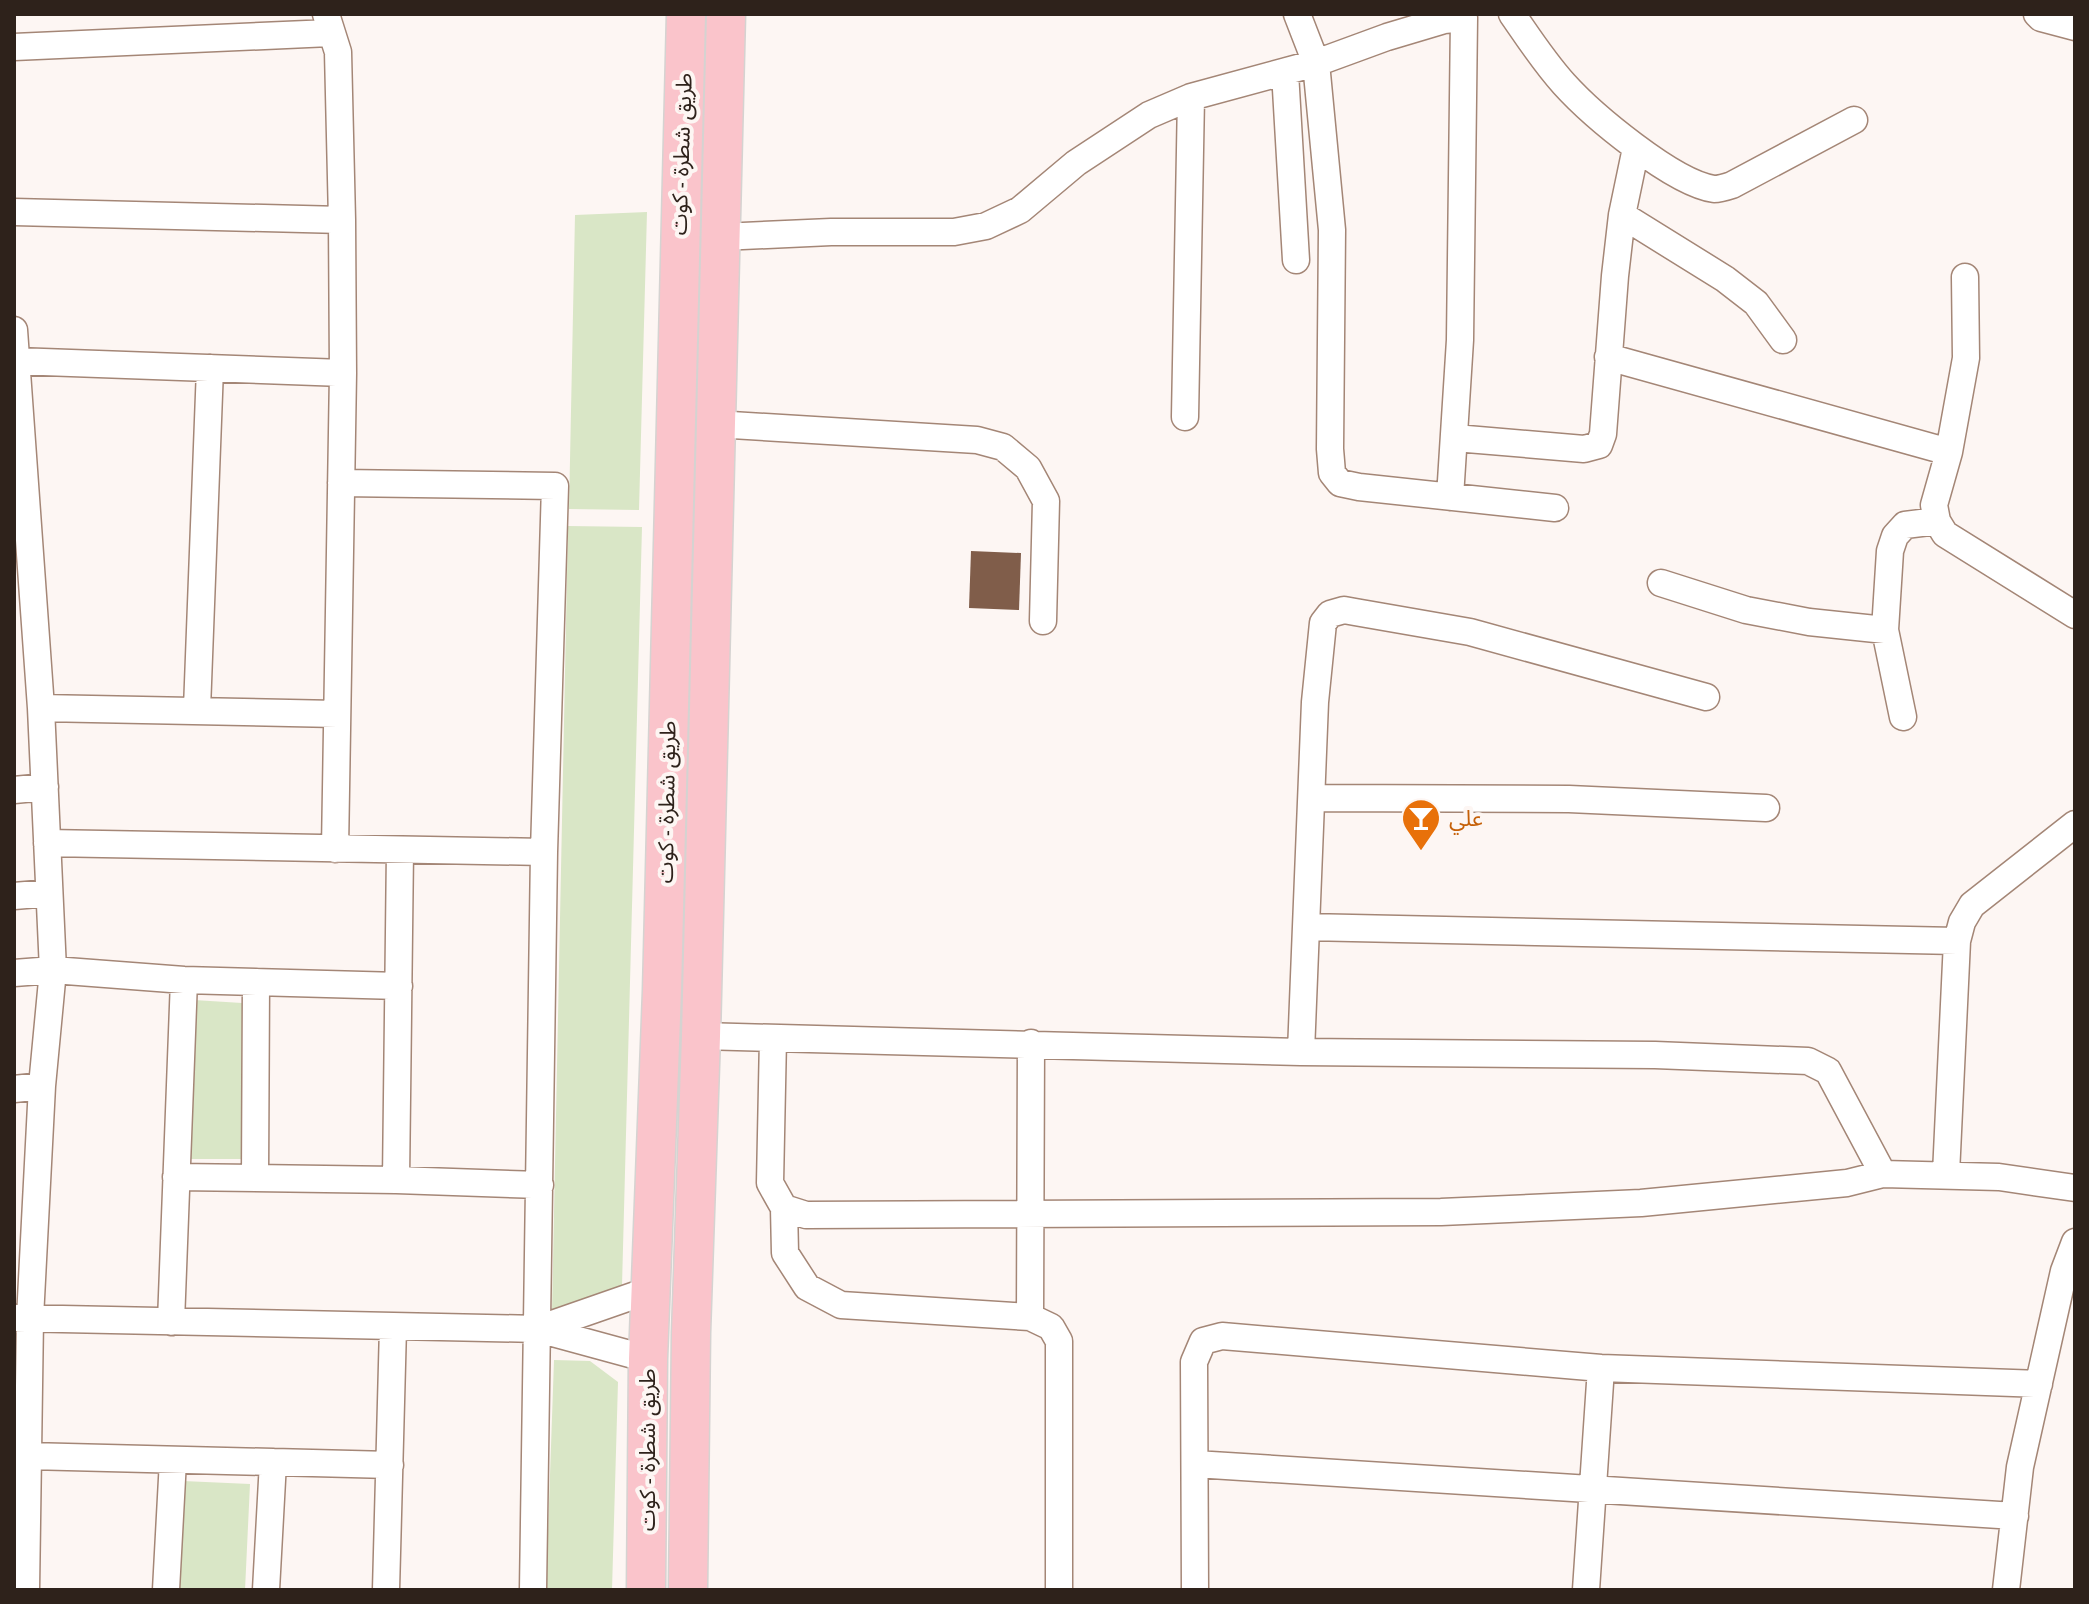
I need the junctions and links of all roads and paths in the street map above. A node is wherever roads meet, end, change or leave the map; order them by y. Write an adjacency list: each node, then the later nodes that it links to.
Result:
1 (686, 14): 64 (highway, طريق شطرة - كوت)
2 (726, 14): 18 (highway, طريق شطرة - كوت)
3 (1297, 14): 10 (street)
4 (1512, 14): 14 (street)
5 (2037, 14): 8 (street)
6 (1467, 15): 10 (street); 29 (street)
7 (328, 23): 9 (street); 17 (street)
8 (2075, 27)
9 (14, 47)
10 (1316, 63): 11 (street); 33 (street)
11 (1285, 72): 12 (street); 19 (street)
12 (1191, 97): 18 (street); 27 (street)
13 (1854, 120): 14 (street)
14 (1636, 148): 16 (street)
15 (14, 212): 17 (street)
16 (1622, 215): 22 (street); 23 (street)
17 (342, 220): 26 (street)
18 (721, 237): 28 (highway, طريق شطرة - كوت)
19 (1296, 260)
20 (1965, 277): 30 (street)
21 (14, 330): 24 (street)
22 (1783, 340)
23 (1608, 357): 29 (street); 30 (street)
24 (16, 361): 25 (street); 31 (street)
25 (210, 368): 26 (street); 43 (street)
26 (343, 373): 32 (street)
27 (1185, 417)
28 (715, 424): 39 (street); 65 (highway, طريق شطرة - كوت)
29 (1455, 438): 33 (street)
30 (1949, 452): 35 (street)
31 (19, 480): 37 (street)
32 (341, 483): 44 (street); 54 (street)
33 (1450, 497): 34 (street)
34 (1555, 508)
35 (1937, 521): 38 (street); 40 (street)
36 (1661, 583): 40 (street)
37 (23, 592): 41 (street)
38 (2075, 615)
39 (1043, 621)
40 (1885, 630): 45 (street)
41 (31, 694): 43 (street); 46 (street)
42 (1706, 697): 48 (street)
43 (197, 709): 44 (street)
44 (337, 714): 52 (street)
45 (1903, 717)
46 (45, 787): 47 (street); 51 (street)
47 (14, 790)
48 (1312, 798): 49 (street); 57 (street)
49 (1766, 808)
50 (2075, 824): 58 (street)
51 (47, 843): 52 (street); 55 (street)
52 (335, 849): 53 (street)
53 (400, 850): 54 (street); 63 (street)
54 (544, 852): 77 (street)
55 (49, 893): 56 (street); 59 (street)
56 (14, 896)
57 (1306, 927): 58 (street); 69 (street)
58 (1957, 941): 73 (street)
59 (53, 970): 60 (street); 61 (street); 70 (street)
60 (14, 973)
61 (184, 980): 62 (street); 74 (street)
62 (256, 982): 63 (street); 75 (street)
63 (399, 986): 76 (street)
64 (662, 991): 65 (highway); 82 (highway, طريق شطرة - كوت)
65 (702, 993): 66 (highway, طريق شطرة - كوت)
66 (701, 1036): 67 (street); 104 (highway, طريق شطرة - كوت)
67 (773, 1038): 68 (street); 79 (street)
68 (1031, 1043): 69 (street); 80 (street)
69 (1301, 1052): 72 (street)
70 (42, 1086): 71 (street); 84 (street)
71 (14, 1089)
72 (1883, 1174): 73 (street); 80 (street)
73 (1946, 1174): 78 (street)
74 (176, 1177): 75 (street); 85 (street)
75 (255, 1177): 76 (street)
76 (396, 1180): 77 (street)
77 (540, 1185): 87 (street)
78 (2075, 1188)
79 (784, 1208): 80 (street); 83 (street)
80 (1030, 1213): 83 (street)
81 (2075, 1242): 90 (street)
82 (650, 1290): 87 (street); 88 (highway, طريق شطرة - كوت)
83 (1030, 1317): 105 (street)
84 (22, 1318): 85 (street); 91 (street)
85 (171, 1322): 86 (street)
86 (393, 1327): 87 (street); 95 (street)
87 (538, 1329): 88 (street); 102 (street)
88 (648, 1359): 103 (highway, طريق شطرة - كوت)
89 (1601, 1368): 90 (street); 94 (street); 96 (street)
90 (2039, 1384): 97 (street)
91 (28, 1456): 92 (street); 98 (street)
92 (173, 1460): 93 (street); 99 (street)
93 (273, 1462): 95 (street); 100 (street)
94 (1195, 1464): 96 (street); 106 (street)
95 (390, 1465): 101 (street)
96 (1594, 1488): 97 (street); 107 (street)
97 (2015, 1516): 108 (street)
98 (26, 1590)
99 (166, 1590)
100 (266, 1590)
101 (386, 1590)
102 (533, 1590)
103 (646, 1590)
104 (688, 1590)
105 (1059, 1590)
106 (1195, 1590)
107 (1586, 1590)
108 (2006, 1590)

